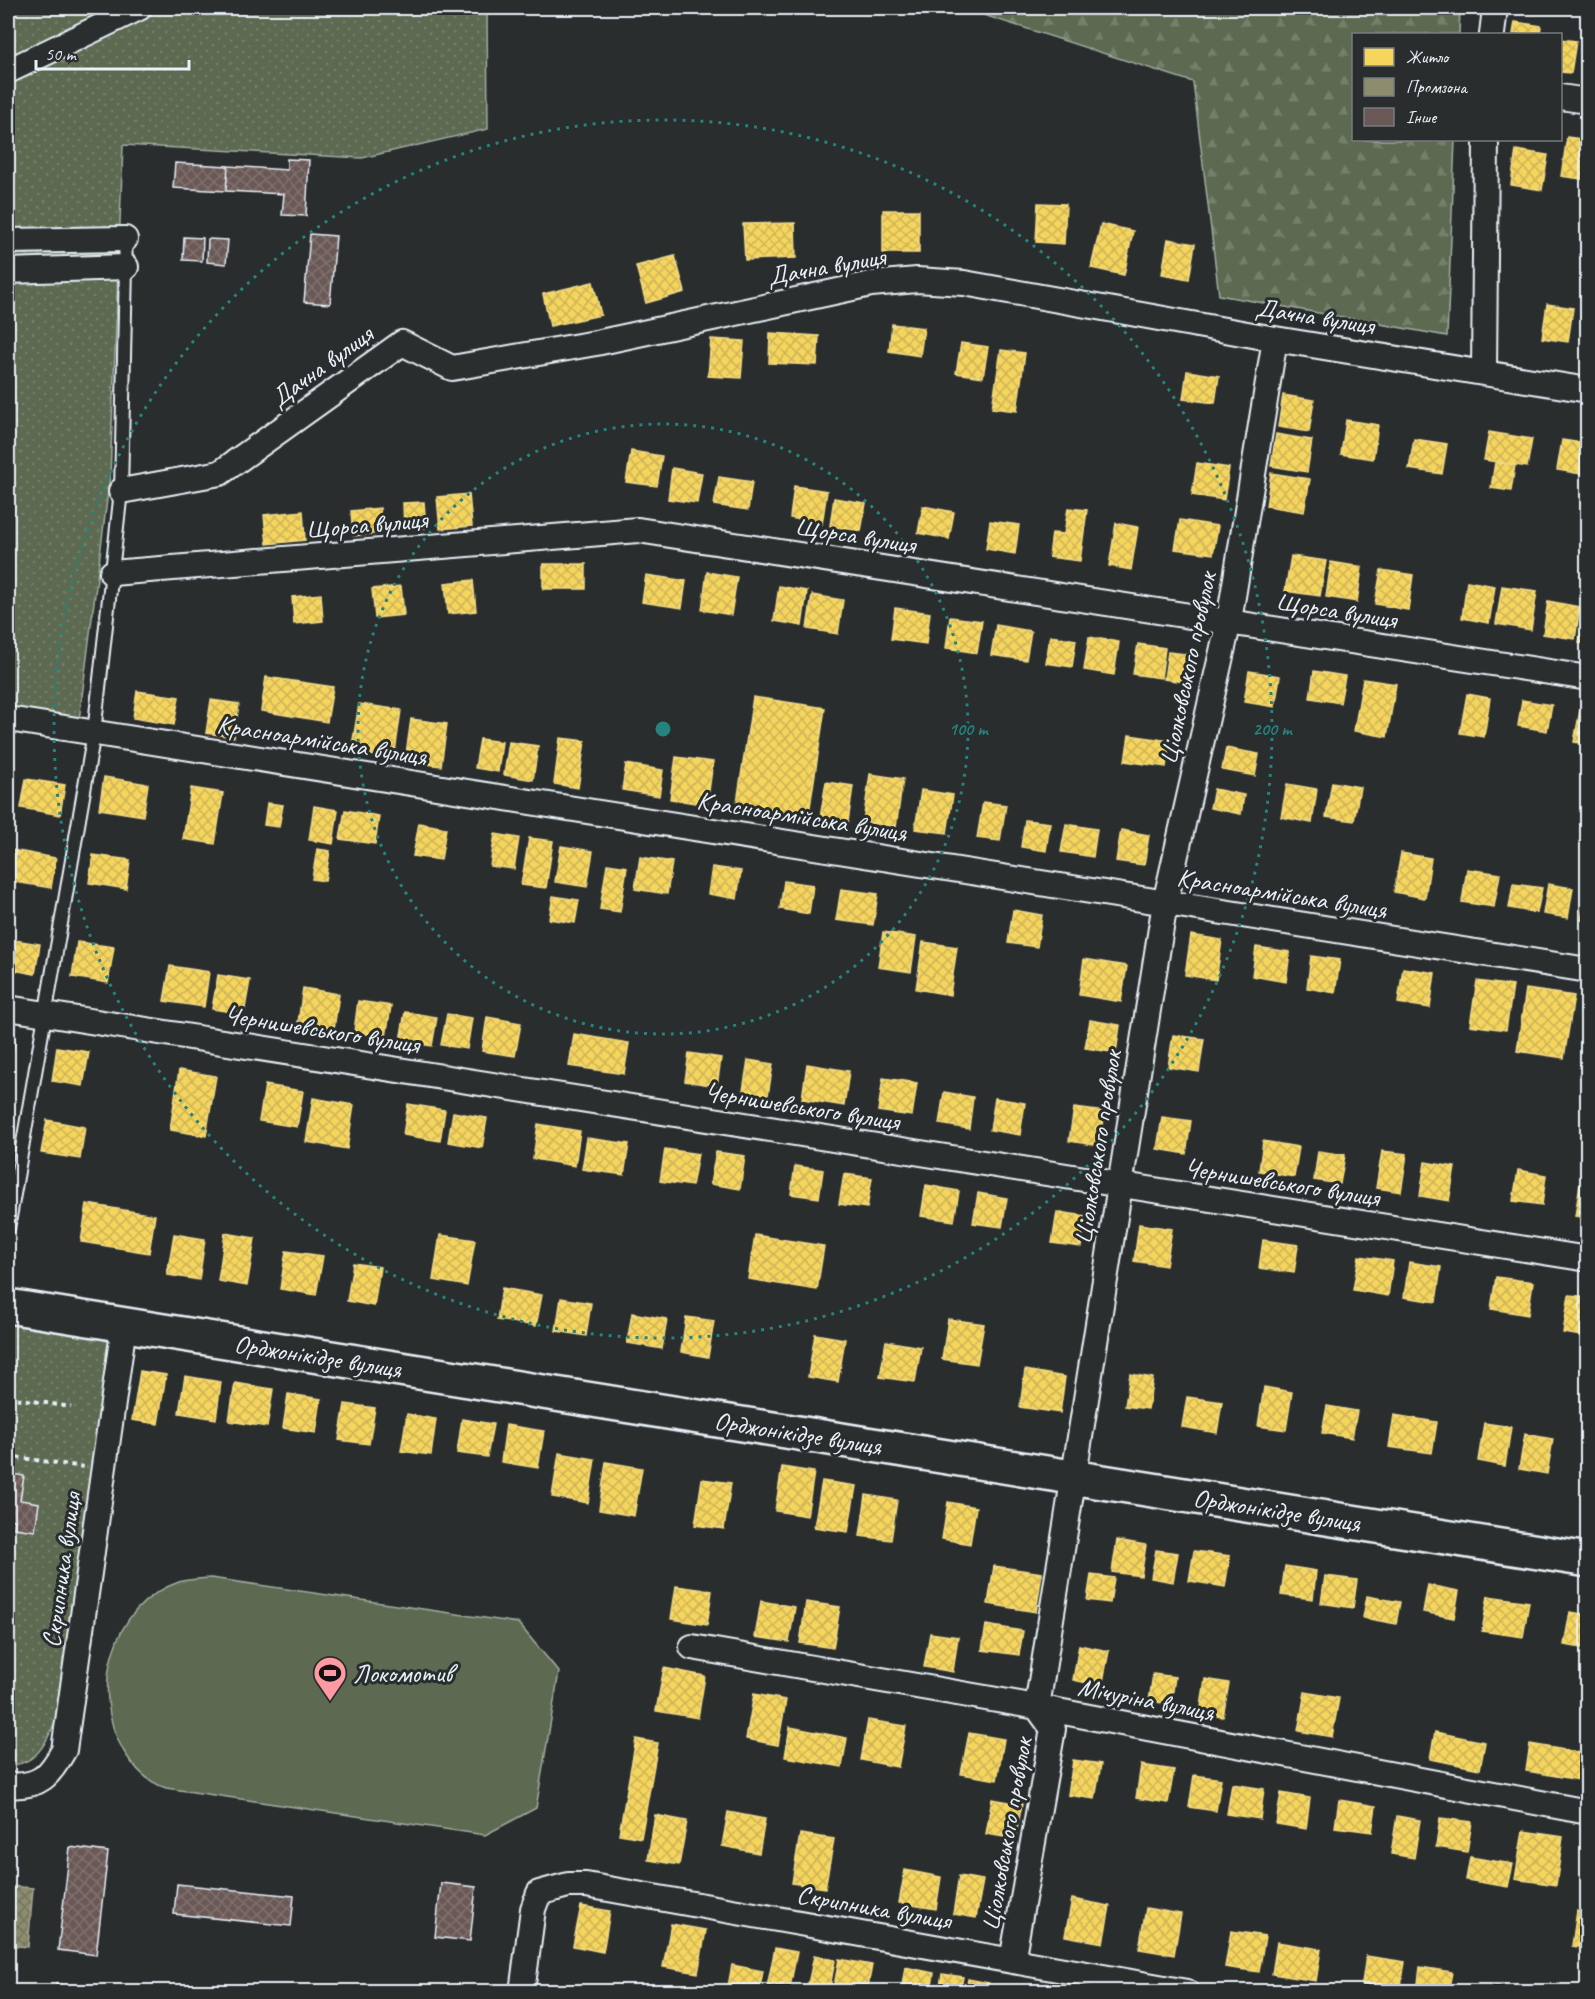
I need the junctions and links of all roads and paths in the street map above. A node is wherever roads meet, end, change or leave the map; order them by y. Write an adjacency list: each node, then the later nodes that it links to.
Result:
1 (140, 8): 4 (street)
2 (1495, 8): 3 (street)
3 (1492, 33)
4 (8, 71)
5 (1562, 98): 6 (street)
6 (1587, 101)
7 (1486, 141): 13 (street)
8 (125, 239): 9 (street); 10 (lane)
9 (8, 241)
10 (126, 267): 11 (street); 15 (lane)
11 (8, 271)
12 (1275, 339): 13 (street, Дачна вулиця); 15 (street, Дачна вулиця); 17 (street, Ціолковського провулок)
13 (1484, 372): 14 (street, Дачна вулиця)
14 (1587, 390)
15 (121, 491): 16 (lane)
16 (112, 573): 17 (street, Щорса вулиця); 20 (lane)
17 (1229, 621): 18 (street, Щорса вулиця); 21 (street, Ціолковського провулок)
18 (1587, 678)
19 (8, 719): 20 (street, Красноармійська вулиця)
20 (94, 733): 21 (street, Красноармійська вулиця); 24 (lane)
21 (1165, 903): 22 (street, Красноармійська вулиця); 25 (street, Ціолковського провулок)
22 (1587, 970)
23 (8, 1008): 24 (street, Чернишевського вулиця)
24 (44, 1014): 25 (street, Чернишевського вулиця); 26 (lane)
25 (1119, 1185): 27 (street, Чернишевського вулиця); 34 (street, Ціолковського провулок)
26 (8, 1229)
27 (1587, 1259)
28 (8, 1306): 29 (main road, Орджонікідзе вулиця)
29 (124, 1325): 33 (street, Скрипника вулиця); 34 (main road, Орджонікідзе вулиця)
30 (8, 1397): 31 (path)
31 (71, 1407)
32 (8, 1456): 33 (path)
33 (104, 1469): 38 (street, Скрипника вулиця)
34 (1073, 1478): 35 (main road, Орджонікідзе вулиця); 37 (street, Ціолковського провулок)
35 (1587, 1560)
36 (692, 1647): 37 (street, Мічуріна вулиця)
37 (1037, 1707): 39 (street, Мічуріна вулиця); 40 (street, Ціолковського провулок)
38 (8, 1785)
39 (1587, 1812)
40 (1012, 1961): 41 (street, Скрипника вулиця); 42 (street, Скрипника вулиця)
41 (1124, 1986): 43 (street, Скрипника вулиця)
42 (522, 1992)
43 (1187, 1992)

